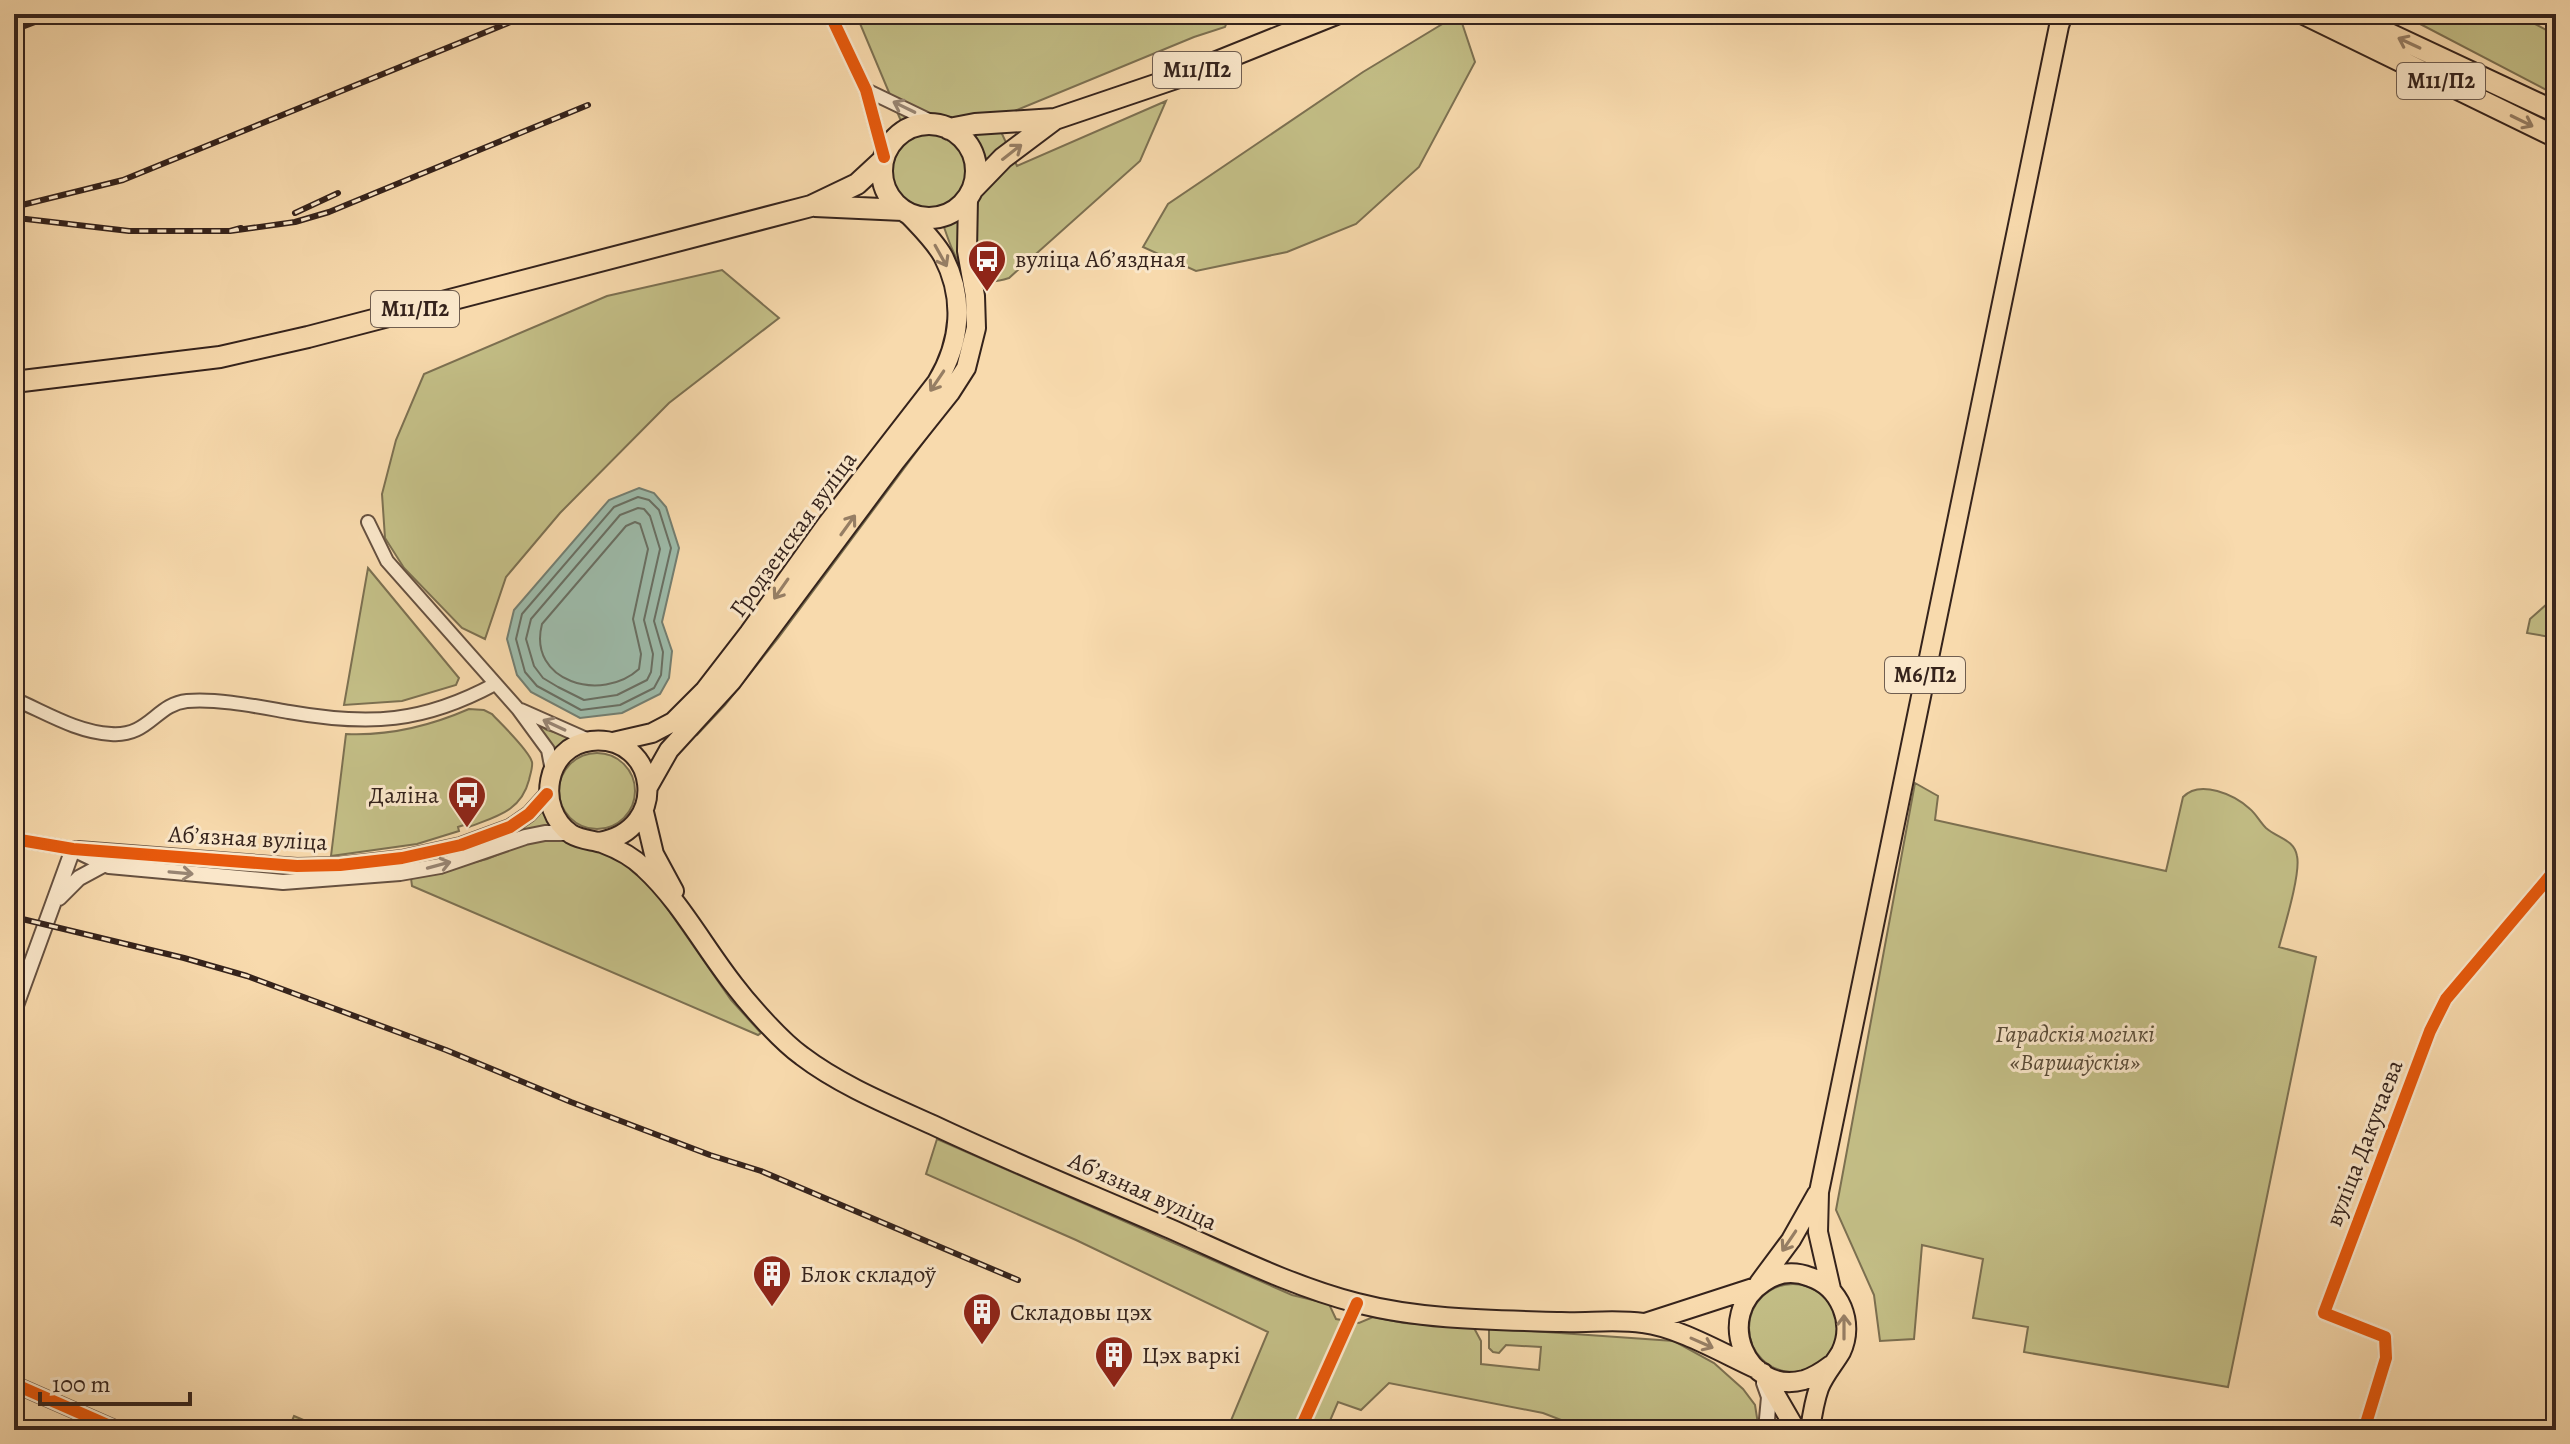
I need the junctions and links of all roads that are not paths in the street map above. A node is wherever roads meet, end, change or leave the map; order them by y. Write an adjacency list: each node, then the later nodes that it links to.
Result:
1 (830, 14): 7 (street)
2 (1336, 14): 9 (highway, М11/П2)
3 (2304, 14): 6 (highway, М11/П2)
4 (2347, 14): 8 (highway, М11/П2, one-way to 4)
5 (2059, 18): 36 (main road, М6/П2)
6 (2332, 20): 11 (highway, М11/П2, one-way to 11)
7 (866, 90): 10 (street, one-way to 7); 12 (street)
8 (2556, 112)
9 (1055, 119): 10 (highway, М11/П2); 13 (highway, М11/П2, one-way to 9)
10 (945, 127): 12 (highway, М11/П2); 13 (highway)
11 (2556, 137)
12 (884, 159): 14 (highway, М11/П2); 15 (highway)
13 (970, 193): 15 (highway, М11/П2); 24 (main road, Гродзенская вуліца, one-way to 13)
14 (811, 206): 15 (highway, М11/П2); 16 (highway, М11/П2)
15 (905, 211): 22 (main road, Гродзенская вуліца, one-way to 22)
16 (14, 382)
17 (368, 522): 18 (street)
18 (495, 684): 19 (street); 20 (street)
19 (14, 699)
20 (518, 709): 21 (street, one-way to 20); 23 (street)
21 (591, 741): 22 (main road); 23 (main road)
22 (613, 742): 24 (main road)
23 (552, 771): 25 (main road)
24 (648, 787): 26 (main road, Абʼязная вуліца)
25 (547, 794): 27 (main road); 30 (street, Абʼязная вуліца)
26 (644, 812): 29 (main road); 34 (main road, Абʼязная вуліца)
27 (569, 833): 29 (main road, Абʼязная вуліца); 31 (street, Абʼязная вуліца, one-way to 27)
28 (14, 839): 30 (street, Абʼязная вуліца)
29 (599, 842): 34 (main road, Абʼязная вуліца)
30 (73, 849): 31 (street, Абʼязная вуліца); 33 (street)
31 (103, 865): 33 (street)
32 (2556, 869): 49 (street, вуліца Дакучаева)
33 (54, 905): 35 (street)
34 (697, 932): 39 (main road, Абʼязная вуліца)
35 (14, 1011)
36 (1819, 1192): 37 (main road, М6/П2, one-way to 37); 38 (main road, М6/П2)
37 (1756, 1287): 38 (main road); 40 (main road, Абʼязная вуліца); 42 (main road, М6/П2)
38 (1831, 1289): 41 (main road, М6/П2, one-way to 38)
39 (1357, 1303): 40 (main road, Абʼязная вуліца); 46 (street)
40 (1645, 1323): 42 (main road, Абʼязная вуліца, one-way to 42)
41 (1831, 1365): 42 (main road); 44 (main road, М6/П2)
42 (1760, 1371): 44 (main road, М6/П2); 47 (street)
43 (14, 1384): 45 (street)
44 (1799, 1428): 48 (street)
45 (119, 1430)
46 (1300, 1430)
47 (1766, 1430)
48 (1775, 1430)
49 (2364, 1430)

